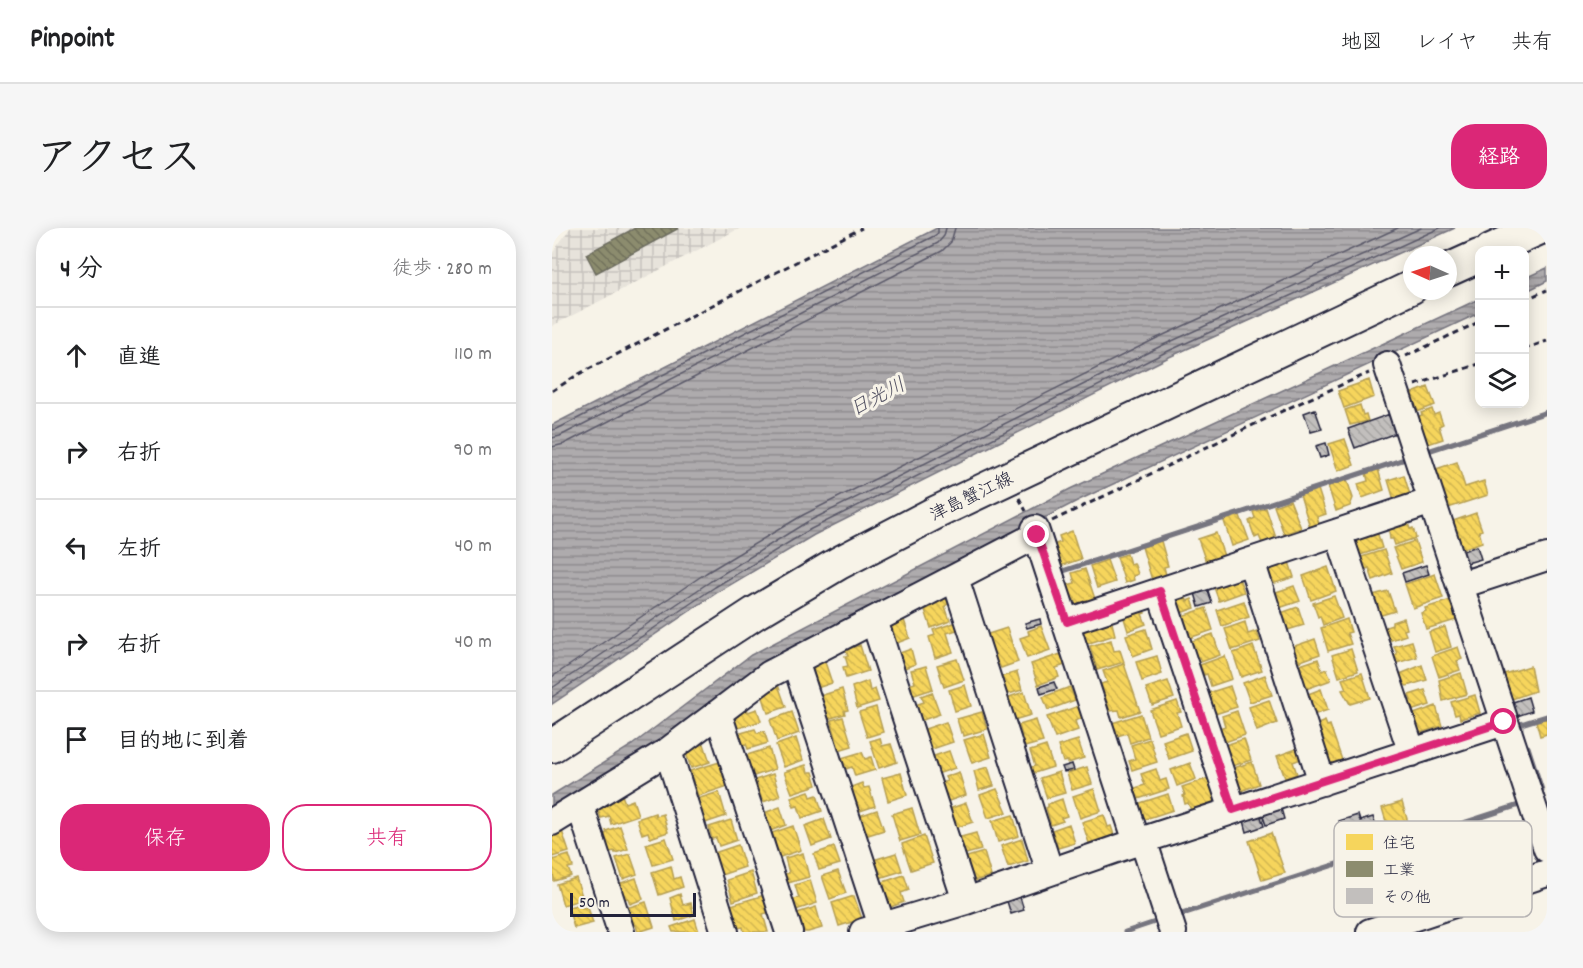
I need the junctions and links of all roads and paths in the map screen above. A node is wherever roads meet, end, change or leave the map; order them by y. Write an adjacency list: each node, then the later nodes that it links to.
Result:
1 (862, 228): 14 (path)
2 (1540, 228): 3 (main road)
3 (1500, 246)
4 (1475, 258): 5 (main road)
5 (1457, 266)
6 (1547, 290): 8 (path)
7 (1403, 291): 29 (main road, 津島蟹江線)
8 (1529, 298)
9 (1475, 323): 13 (path)
10 (1547, 341): 11 (path)
11 (1529, 347)
12 (1475, 364): 15 (path)
13 (1387, 365): 15 (street); 17 (path)
14 (552, 391)
15 (1396, 391): 16 (street)
16 (1432, 501): 18 (street); 22 (street)
17 (1036, 532): 21 (street); 25 (street)
18 (1338, 532): 20 (street); 31 (street)
19 (1547, 557): 22 (street)
20 (1251, 561): 23 (street); 32 (street)
21 (956, 578): 24 (street); 38 (street)
22 (1461, 585): 28 (street)
23 (1160, 591): 25 (street); 34 (street)
24 (874, 621): 26 (street); 41 (street)
25 (1067, 622): 36 (street)
26 (795, 662): 27 (street); 43 (street)
27 (718, 713): 30 (street); 46 (street)
28 (1504, 722): 31 (street); 37 (street)
29 (552, 746)
30 (668, 751): 33 (street); 45 (street)
31 (1412, 753): 32 (street)
32 (1322, 782): 34 (street)
33 (580, 805): 35 (street); 44 (street)
34 (1233, 810): 36 (street)
35 (552, 822)
36 (1140, 841): 38 (street); 47 (street)
37 (1547, 849)
38 (1050, 872): 41 (street)
39 (1547, 873): 40 (street)
40 (1532, 878)
41 (966, 901): 43 (street)
42 (1415, 917): 48 (street)
43 (873, 929)
44 (621, 932)
45 (725, 932)
46 (789, 932)
47 (1173, 932)
48 (1370, 932)

